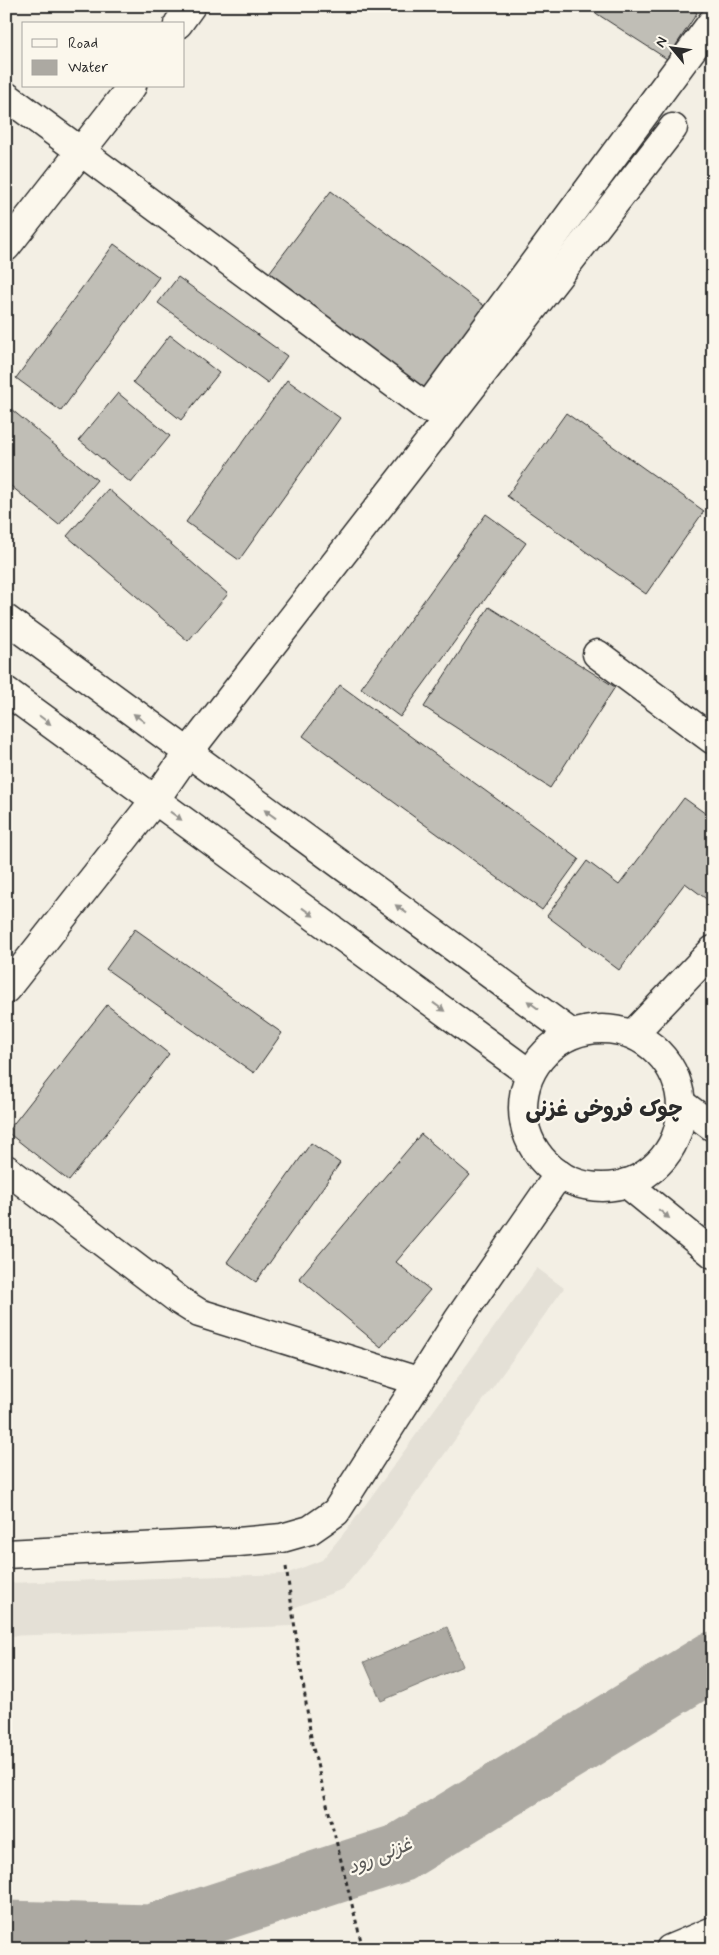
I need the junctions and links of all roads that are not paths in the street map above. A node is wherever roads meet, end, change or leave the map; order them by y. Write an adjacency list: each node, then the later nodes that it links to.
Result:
1 (191, 6): 3 (street)
2 (713, 21): 7 (street)
3 (179, 22)
4 (130, 88): 7 (street)
5 (6, 96): 7 (street)
6 (673, 128): 13 (street)
7 (81, 152): 8 (street)
8 (6, 247)
9 (6, 619): 13 (street, one-way to 9)
10 (597, 654): 12 (street)
11 (6, 691): 14 (street, one-way to 14)
12 (713, 740)
13 (187, 754): 14 (street); 17 (street, one-way to 13)
14 (154, 800): 16 (street); 19 (street, one-way to 19)
15 (713, 950): 18 (street)
16 (6, 989)
17 (572, 1034): 18 (street); 19 (street)
18 (633, 1034): 20 (street)
19 (530, 1074): 23 (street)
20 (682, 1104): 21 (street); 24 (street)
21 (713, 1127)
22 (6, 1169): 26 (street)
23 (559, 1174): 24 (street); 26 (street)
24 (626, 1183): 25 (street, one-way to 25)
25 (713, 1254)
26 (418, 1381): 27 (street)
27 (6, 1554)
28 (713, 1931): 29 (street)
29 (670, 1949)

